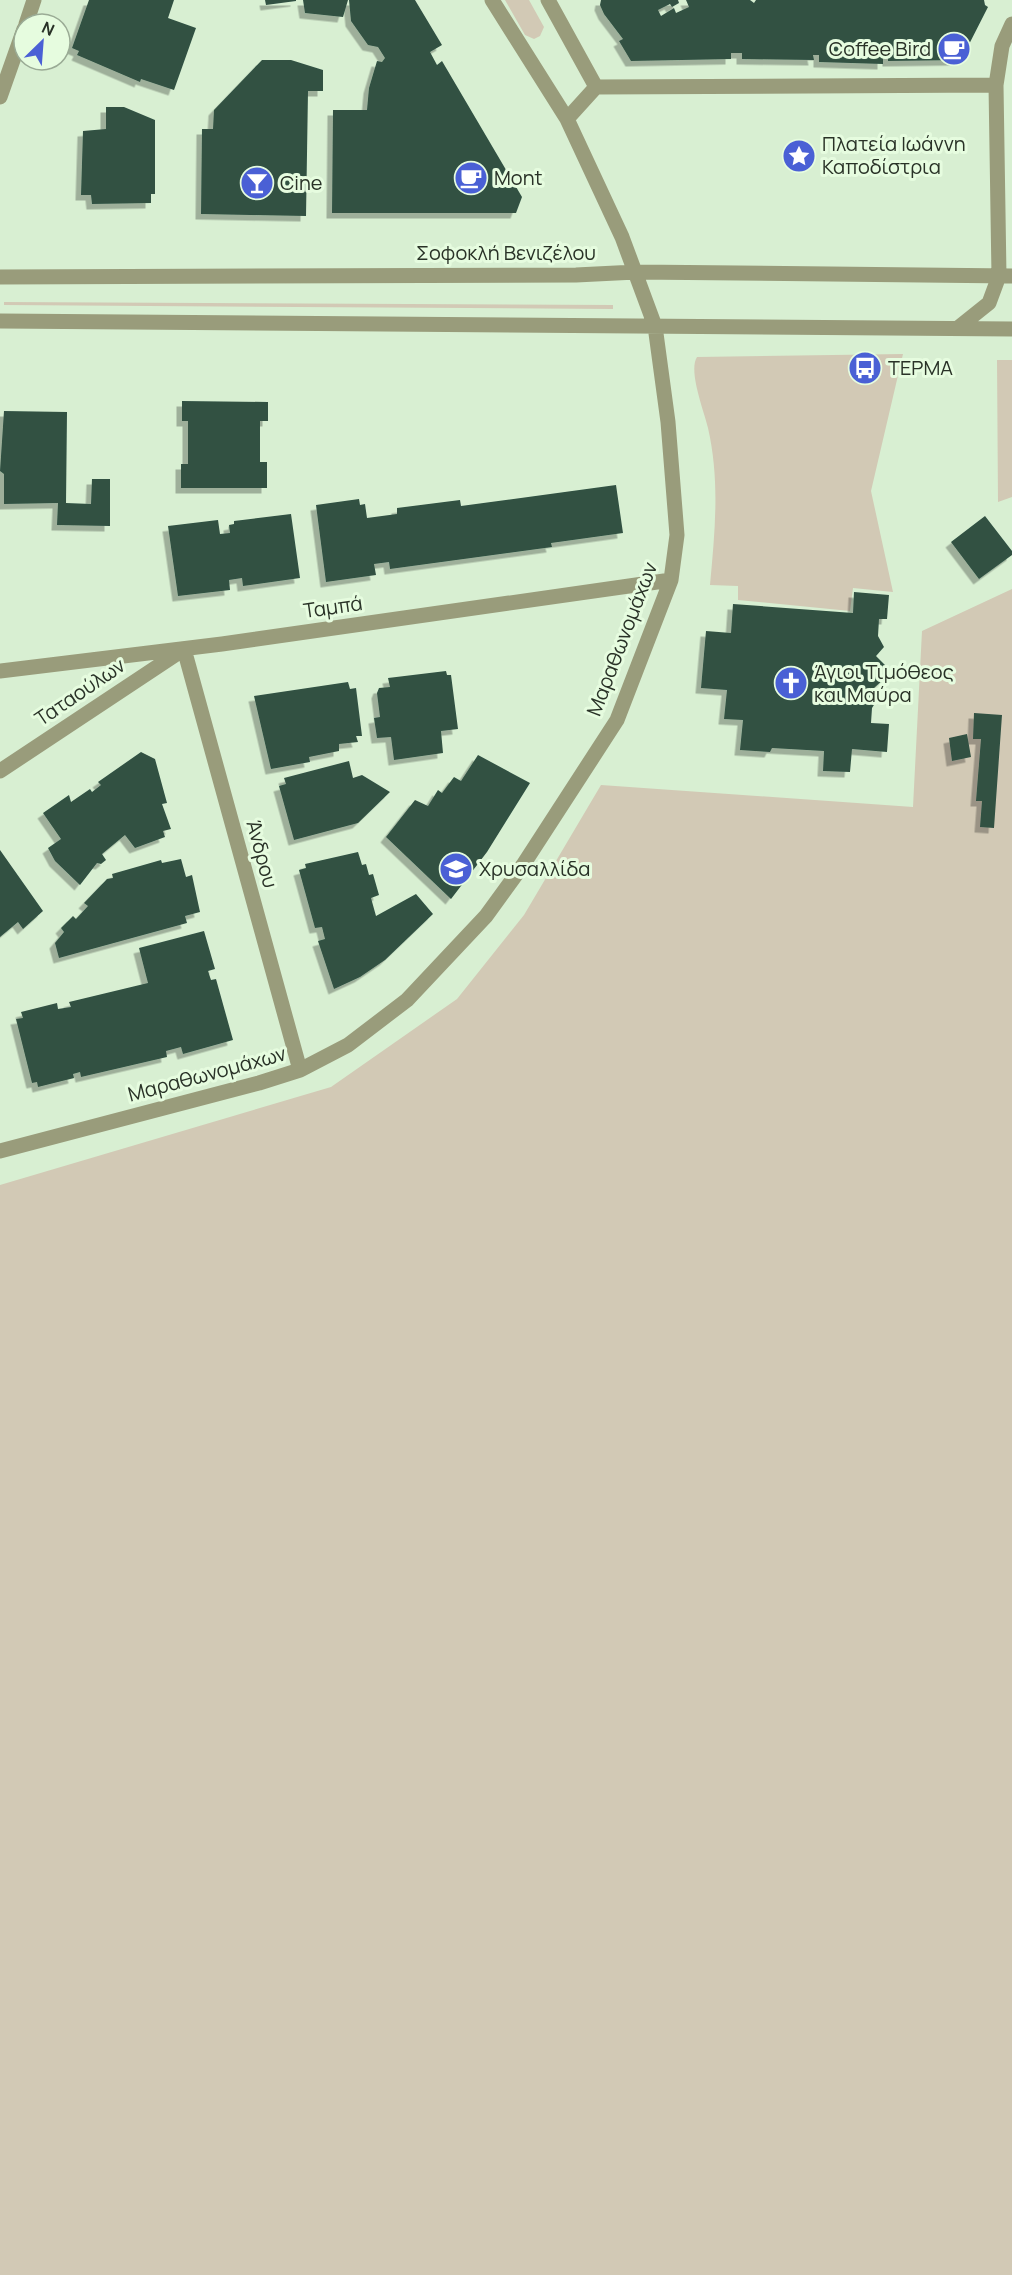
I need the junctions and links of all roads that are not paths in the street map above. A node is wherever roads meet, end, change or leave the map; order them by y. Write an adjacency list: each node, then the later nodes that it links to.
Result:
1 (492, 0): 8 (street, Μαραθωνομάχων)
2 (548, 0): 6 (street)
3 (1012, 24): 5 (street)
4 (12, 63): 7 (street)
5 (996, 84): 6 (street); 10 (street)
6 (596, 87): 8 (street)
7 (0, 97)
8 (567, 119): 9 (street, Μαραθωνομάχων)
9 (636, 272): 10 (street, Σοφοκλή Βενιζέλου); 11 (street, Σοφοκλή Βενιζέλου); 13 (street, Μαραθωνομάχων)
10 (1006, 276): 14 (street)
11 (0, 277)
12 (0, 321): 13 (street)
13 (655, 326): 14 (street); 16 (street, Μαραθωνομάχων)
14 (959, 327): 15 (street)
15 (1012, 329)
16 (671, 580): 17 (street, Ταμπά); 20 (street, Μαραθωνομάχων)
17 (184, 649): 18 (street, Ταμπά); 19 (street, Ταταούλων); 20 (street, Άνδρου)
18 (0, 671)
19 (0, 771)
20 (300, 1070): 21 (street, Μαραθωνομάχων)
21 (0, 1151)

